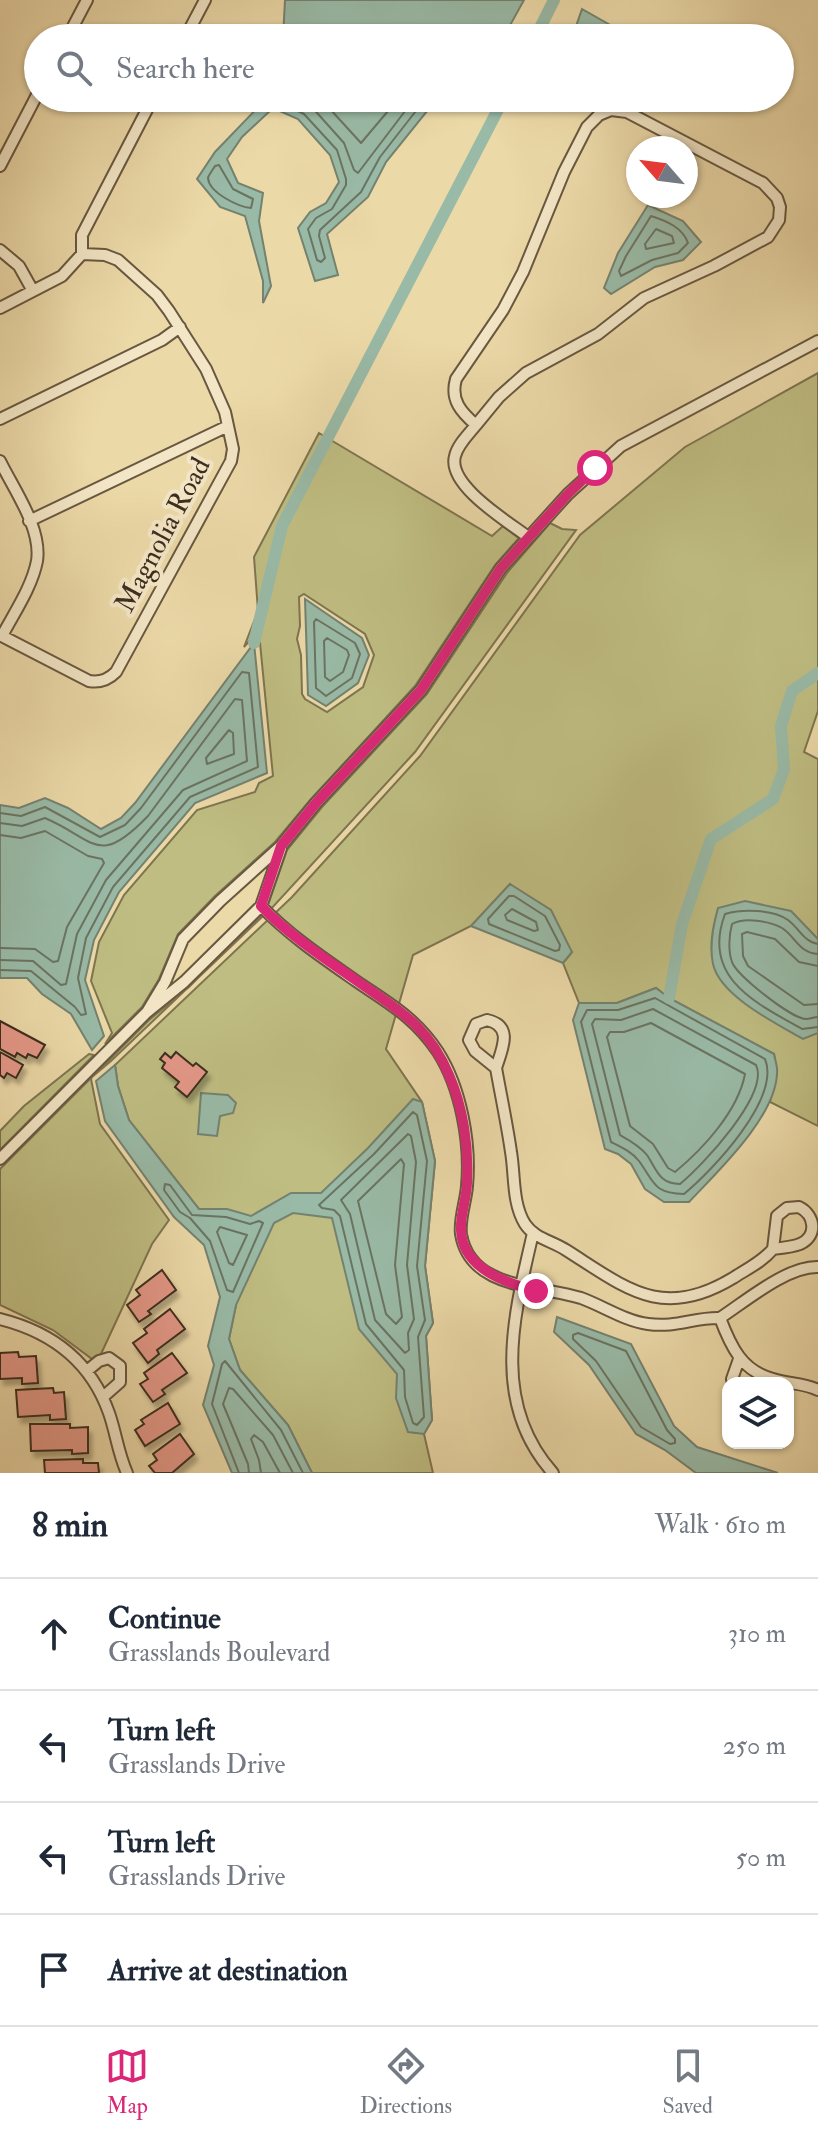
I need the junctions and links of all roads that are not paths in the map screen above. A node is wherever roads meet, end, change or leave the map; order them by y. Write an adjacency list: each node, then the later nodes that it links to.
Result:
1 (87, 0): 3 (street)
2 (205, 0): 4 (street)
3 (74, 24)
4 (192, 24)
5 (28, 112): 9 (street)
6 (146, 112): 11 (street)
7 (606, 112): 17 (street)
8 (627, 112): 17 (street)
9 (0, 166)
10 (0, 250): 12 (street)
11 (82, 254): 12 (street); 14 (street, Magnolia Road)
12 (33, 291): 13 (street)
13 (0, 308)
14 (180, 327): 16 (street); 18 (street, Magnolia Road)
15 (818, 341): 21 (street)
16 (0, 419)
17 (476, 425): 21 (street)
18 (228, 426): 20 (street); 22 (street, Magnolia Road)
19 (0, 461): 20 (street)
20 (29, 521): 22 (street)
21 (528, 537): 23 (street)
22 (1, 636)
23 (281, 846): 24 (street); 25 (street)
24 (261, 906): 25 (street); 31 (street)
25 (147, 1012): 27 (street)
26 (496, 1068): 26 (street); 28 (street)
27 (0, 1159)
28 (533, 1233): 29 (street); 31 (street)
29 (773, 1249): 29 (street)
30 (818, 1267): 32 (street)
31 (520, 1287): 32 (street); 42 (street)
32 (720, 1318): 34 (street)
33 (0, 1319): 35 (street)
34 (739, 1359): 36 (street); 37 (street)
35 (88, 1370): 40 (street); 40 (street)
36 (733, 1377)
37 (765, 1377)
38 (794, 1385): 39 (street)
39 (818, 1390)
40 (103, 1397): 41 (street)
41 (127, 1473)
42 (553, 1473)

